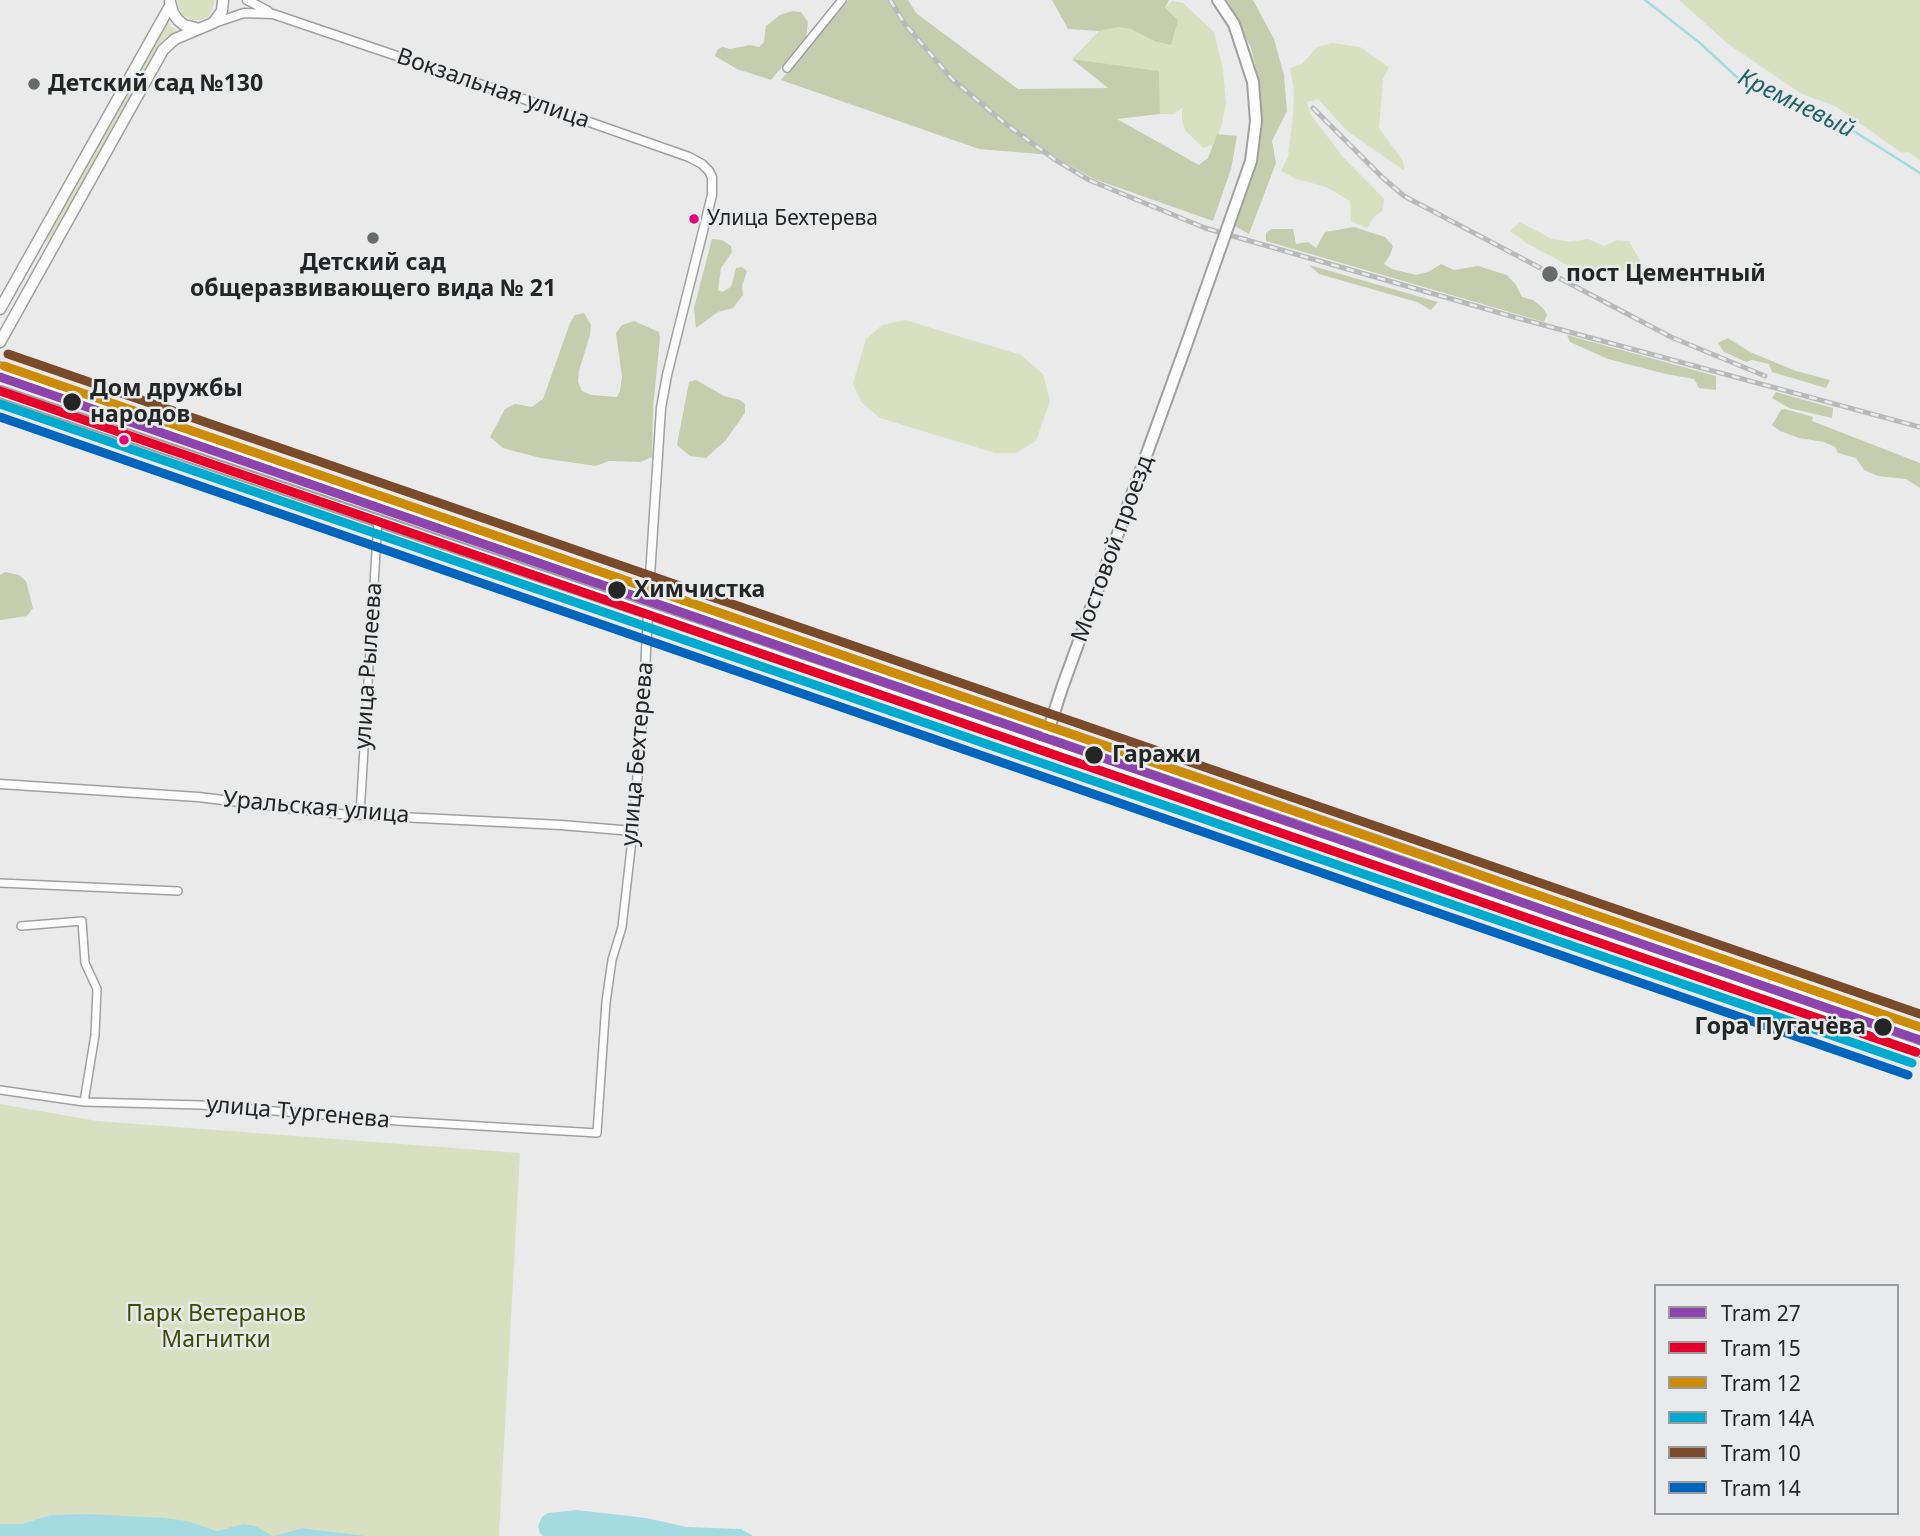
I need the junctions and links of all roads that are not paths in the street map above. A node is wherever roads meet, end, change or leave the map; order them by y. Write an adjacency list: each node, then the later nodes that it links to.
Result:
1 (223, 0): 7 (main road)
2 (247, 0): 6 (street, Вокзальная улица)
3 (842, 0): 9 (street)
4 (1218, 0): 18 (main road, Мостовой проезд, bridge)
5 (170, 3): 8 (main road); 11 (main road)
6 (273, 14): 7 (street, Вокзальная улица); 10 (street, Вокзальная улица)
7 (213, 23): 8 (main road)
8 (200, 28): 12 (main road)
9 (787, 68)
10 (709, 170): 16 (street, улица Бехтерева)
11 (0, 309)
12 (0, 342)
13 (0, 368): 16 (main road)
14 (0, 391): 15 (main road)
15 (378, 519): 17 (main road); 21 (street, улица Рылеева)
16 (649, 591): 17 (main road, улица Бехтерева); 18 (main road)
17 (648, 612): 19 (main road); 22 (street, улица Бехтерева)
18 (1049, 729): 19 (main road, Мостовой проезд); 26 (main road)
19 (1043, 747): 27 (main road)
20 (0, 783): 21 (street, Уральская улица)
21 (360, 814): 22 (street, Уральская улица)
22 (633, 831): 30 (street, улица Бехтерева)
23 (0, 883): 24 (street)
24 (178, 891)
25 (21, 926): 29 (street)
26 (1920, 1033)
27 (1920, 1051)
28 (0, 1090): 29 (street, улица Тургенева)
29 (84, 1102): 30 (street, улица Тургенева)
30 (597, 1133)

